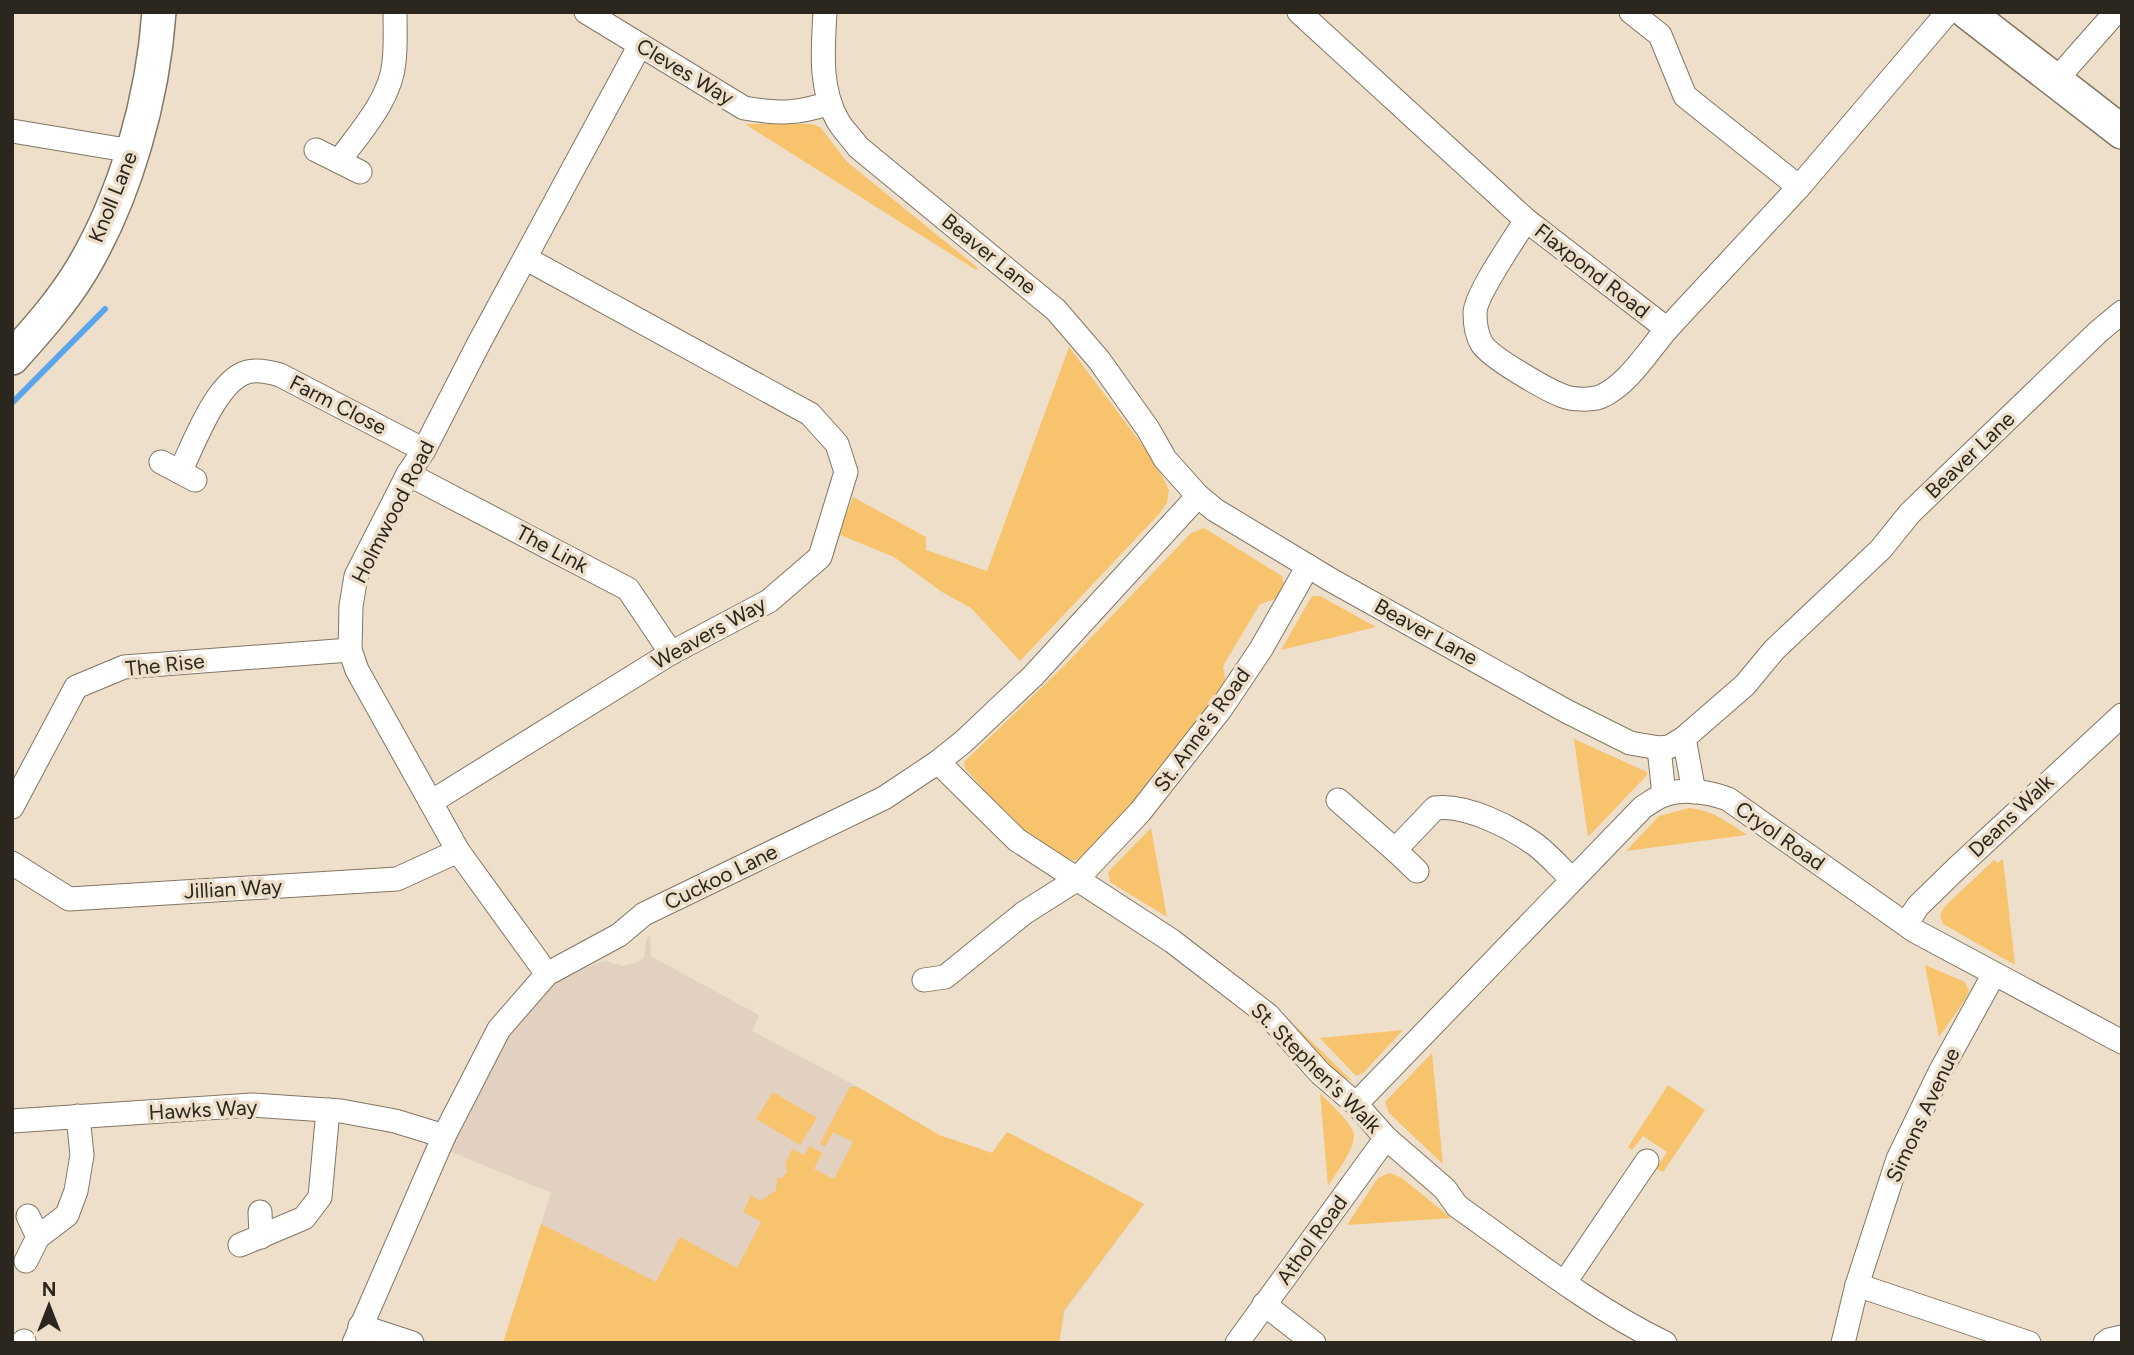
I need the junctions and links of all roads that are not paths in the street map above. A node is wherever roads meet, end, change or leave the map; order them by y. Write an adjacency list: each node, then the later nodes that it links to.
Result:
1 (159, 12): 16 (street, Knoll Lane)
2 (395, 12): 17 (street)
3 (586, 12): 10 (street, Cleves Way)
4 (825, 12): 12 (street, Beaver Lane)
5 (1299, 12): 20 (street, Flaxpond Road)
6 (1631, 12): 19 (street)
7 (1948, 12): 19 (street, Flaxpond Road)
8 (1967, 12): 11 (street)
9 (2116, 12): 11 (street)
10 (640, 46): 12 (street, Cleves Way); 21 (street, Holmwood Road)
11 (2054, 82): 14 (street)
12 (831, 103): 28 (street, Beaver Lane)
13 (12, 131): 16 (street)
14 (2122, 132)
15 (316, 150): 17 (street)
16 (132, 151): 24 (street, Knoll Lane)
17 (339, 161): 18 (street)
18 (360, 172)
19 (1799, 187): 23 (street, Flaxpond Road)
20 (1526, 220): 23 (street, Flaxpond Road); 23 (street)
21 (525, 258): 25 (street, Holmwood Road); 31 (street, Weavers Way)
22 (2122, 312): 33 (street, Beaver Lane)
23 (1667, 329)
24 (12, 358)
25 (424, 450): 26 (street, Farm Close); 27 (street, Holmwood Road)
26 (179, 472)
27 (408, 474): 30 (street, Holmwood Road); 31 (street, The Link)
28 (1198, 496): 29 (street, Beaver Lane); 35 (street, Cuckoo Lane)
29 (1308, 566): 34 (street, Beaver Lane); 45 (street, St. Anne's Road)
30 (350, 650): 39 (street, Holmwood Road); 40 (street, The Rise)
31 (671, 653): 39 (street, Weavers Way)
32 (2122, 715): 47 (street, Deans Walk)
33 (1684, 738): 34 (street, Beaver Lane); 36 (street)
34 (1659, 748): 37 (street)
35 (938, 762): 45 (street, St. Stephen's Walk); 48 (street, Cuckoo Lane)
36 (1694, 792): 37 (street, Cryol Road); 47 (street, Cryol Road)
37 (1664, 795): 46 (street, Cryol Road)
38 (1338, 800): 41 (street)
39 (431, 802): 42 (street, Holmwood Road)
40 (12, 807)
41 (1395, 850): 44 (street); 46 (street)
42 (458, 851): 43 (street, Jillian Way); 48 (street, Holmwood Road)
43 (12, 863)
44 (1417, 871)
45 (1076, 880): 50 (street, St. Anne's Road); 52 (street, St. Stephen's Walk)
46 (1572, 880): 52 (street, Cryol Road)
47 (1906, 923): 49 (street, Cryol Road)
48 (547, 974): 56 (street, Cuckoo Lane)
49 (1994, 974): 51 (street, Cryol Road); 64 (street, Simons Avenue)
50 (924, 980)
51 (2122, 1042)
52 (1356, 1104): 57 (street, St. Stephen's Walk)
53 (328, 1110): 54 (street, Hawks Way); 56 (street, Hawks Way); 59 (street)
54 (78, 1116): 55 (street, Hawks Way); 61 (street)
55 (12, 1121)
56 (444, 1136): 66 (street, Cuckoo Lane)
57 (1386, 1138): 63 (street, St. Stephen's Walk); 65 (street, Athol Road)
58 (1647, 1161): 63 (street)
59 (260, 1212)
60 (27, 1216): 61 (street)
61 (38, 1237): 62 (street)
62 (26, 1261)
63 (1565, 1282): 71 (street, St. Stephen's Walk)
64 (1857, 1284): 72 (street, Simons Avenue); 73 (street)
65 (1264, 1304): 69 (street, Athol Road); 70 (street)
66 (357, 1334): 68 (street)
67 (2122, 1337): 74 (street)
68 (412, 1343)
69 (1237, 1343)
70 (1314, 1343)
71 (1665, 1343)
72 (1843, 1343)
73 (2029, 1343)
74 (2105, 1343)

